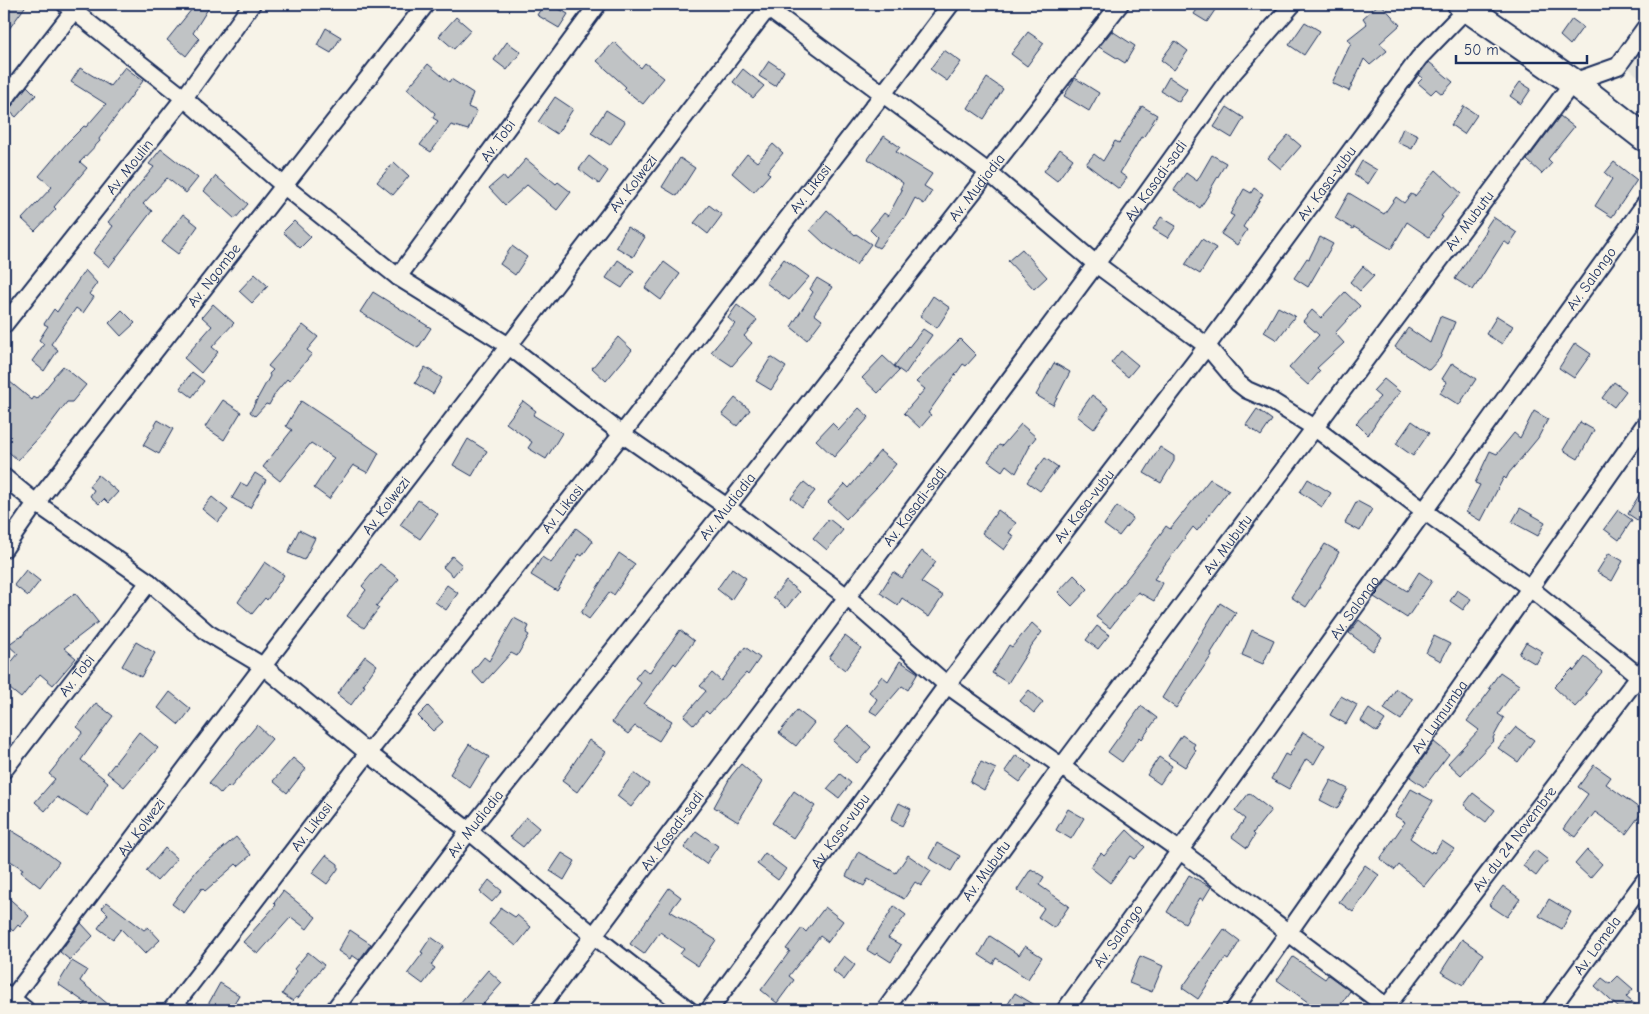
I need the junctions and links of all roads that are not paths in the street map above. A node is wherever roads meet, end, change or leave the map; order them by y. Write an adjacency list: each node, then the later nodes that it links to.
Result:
1 (252, 4): 13 (street, Av. Moulin)
2 (426, 4): 17 (street, Av. Ngombe)
3 (598, 4): 20 (street, Av. Tobi)
4 (951, 4): 12 (street, Av. Likasi)
5 (1120, 4): 16 (street, Av. Mudiadia)
6 (1293, 4): 19 (street, Av. Kasadi-sadi)
7 (767, 5): 12 (street); 22 (street, Av. Kolwezi)
8 (1467, 5): 11 (highway); 23 (street, Av. Kasa-vubu)
9 (73, 6): 13 (street); 14 (street)
10 (1645, 28): 11 (street)
11 (1572, 82): 15 (highway); 25 (street, Av. Mubutu)
12 (883, 94): 16 (street); 26 (street, Av. Likasi)
13 (184, 98): 17 (street); 21 (street, Av. Moulin)
14 (4, 100)
15 (1645, 138)
16 (988, 172): 19 (street); 29 (street, Av. Mudiadia)
17 (283, 185): 20 (street); 28 (street, Av. Ngombe)
18 (1645, 204): 30 (street, Av. Salongo)
19 (1096, 264): 23 (street); 34 (street, Av. Kasadi-sadi)
20 (398, 277): 22 (street)
21 (4, 325)
22 (509, 346): 26 (street); 35 (street, Av. Kolwezi)
23 (1207, 346): 25 (street); 37 (street, Av. Kasa-vubu)
24 (1645, 424): 33 (street, Av. Lumumba)
25 (1314, 428): 30 (street); 39 (street, Av. Mubutu)
26 (622, 434): 29 (street); 38 (street, Av. Likasi)
27 (4, 477): 28 (street)
28 (36, 502): 31 (street, Av. Ngombe); 32 (street)
29 (727, 507): 34 (street); 41 (street, Av. Mudiadia)
30 (1424, 511): 33 (street); 42 (street, Av. Salongo)
31 (4, 548)
32 (149, 582): 35 (street); 40 (street, Av. Tobi)
33 (1530, 588): 36 (street); 44 (street, Av. Lumumba)
34 (847, 596): 37 (street); 45 (street, Av. Kasadi-sadi)
35 (263, 666): 38 (street); 46 (street, Av. Kolwezi)
36 (1643, 675): 47 (street, Av. du 24 Novembre)
37 (947, 685): 39 (street); 53 (street, Av. Kasa-vubu)
38 (368, 753): 41 (street); 49 (street, Av. Likasi)
39 (1062, 766): 42 (street); 54 (street, Av. Mubutu)
40 (4, 770)
41 (469, 831): 45 (street); 50 (street, Av. Mudiadia)
42 (1179, 850): 44 (street); 55 (street, Av. Salongo)
43 (1645, 880): 57 (street, Av. Lomela)
44 (1289, 932): 47 (street); 56 (street, Av. Lumumba)
45 (593, 936): 51 (street, Av. Kasadi-sadi); 52 (street)
46 (7, 1000): 48 (street)
47 (1387, 1009)
48 (26, 1010)
49 (171, 1010)
50 (334, 1010)
51 (538, 1010)
52 (689, 1010)
53 (708, 1010)
54 (885, 1010)
55 (1065, 1010)
56 (1234, 1010)
57 (1550, 1010)

